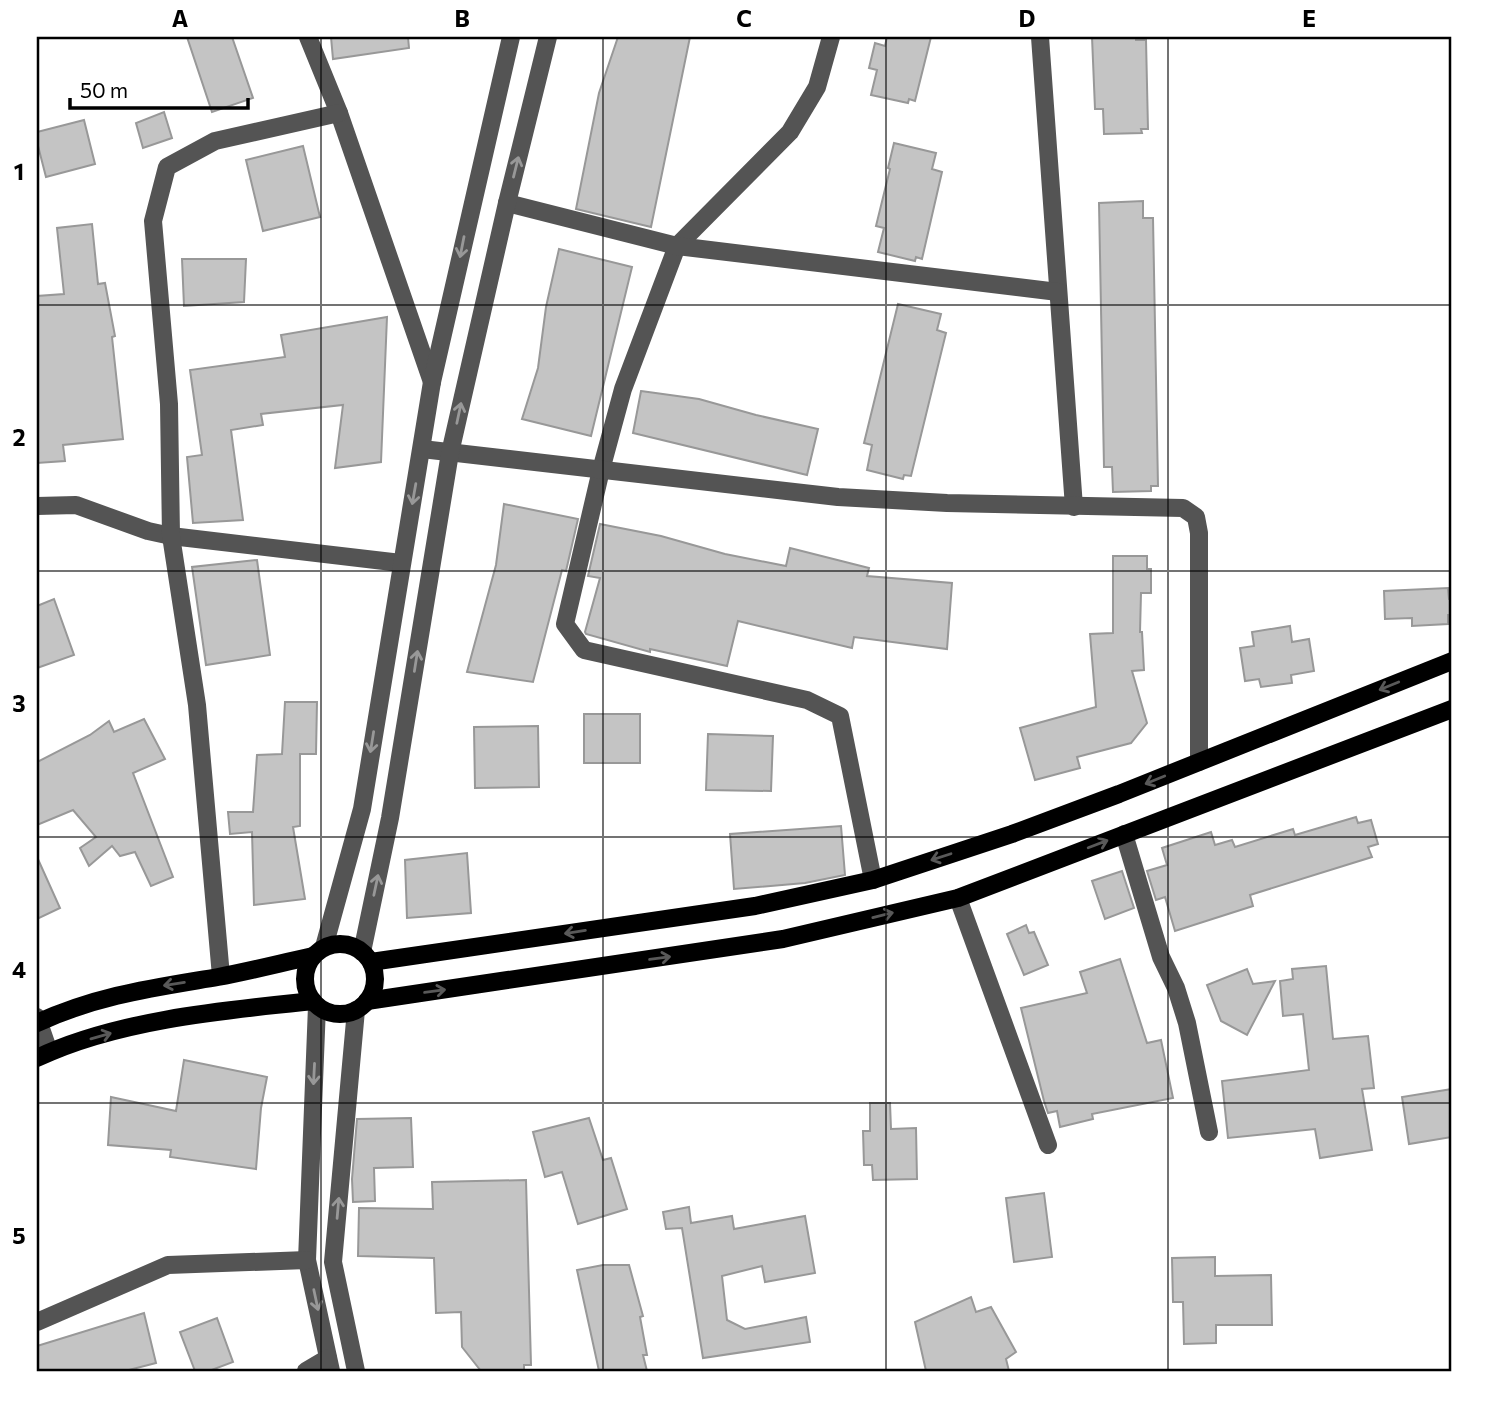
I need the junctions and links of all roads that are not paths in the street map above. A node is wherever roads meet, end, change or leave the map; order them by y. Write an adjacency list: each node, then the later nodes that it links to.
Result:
1 (308, 37): 6 (street)
2 (510, 37): 10 (street, one-way to 10)
3 (548, 37): 7 (street, one-way to 3)
4 (831, 37): 8 (street)
5 (1041, 37): 9 (street)
6 (339, 113): 10 (street); 16 (street)
7 (507, 203): 8 (street); 12 (street, one-way to 7)
8 (677, 246): 9 (street); 13 (street)
9 (1059, 292): 15 (street)
10 (432, 383): 11 (street)
11 (422, 449): 12 (street); 17 (street, one-way to 17)
12 (450, 453): 13 (street); 25 (street, one-way to 12)
13 (601, 470): 15 (street); 22 (street)
14 (37, 506): 16 (street)
15 (1073, 507): 20 (street)
16 (171, 536): 17 (street); 26 (street)
17 (401, 563): 24 (street, one-way to 24)
18 (1452, 661): 20 (main road, one-way to 20)
19 (1452, 709): 21 (main road)
20 (1199, 762): 22 (main road, one-way to 22)
21 (1124, 834): 23 (main road, one-way to 21); 31 (street)
22 (873, 880): 25 (main road, one-way to 25)
23 (958, 898): 28 (main road, one-way to 23); 32 (street)
24 (318, 952): 25 (main road); 26 (main road); 27 (main road)
25 (367, 957): 28 (main road)
26 (221, 976): 29 (main road, one-way to 29)
27 (315, 1003): 28 (main road); 30 (main road, one-way to 27); 33 (street, one-way to 33)
28 (362, 1005): 37 (street, one-way to 28)
29 (38, 1021): 30 (street)
30 (43, 1055)
31 (1209, 1132)
32 (1048, 1145)
33 (307, 1259): 34 (street); 35 (street, one-way to 35)
34 (37, 1322)
35 (329, 1365): 36 (street)
36 (306, 1371)
37 (356, 1371)

